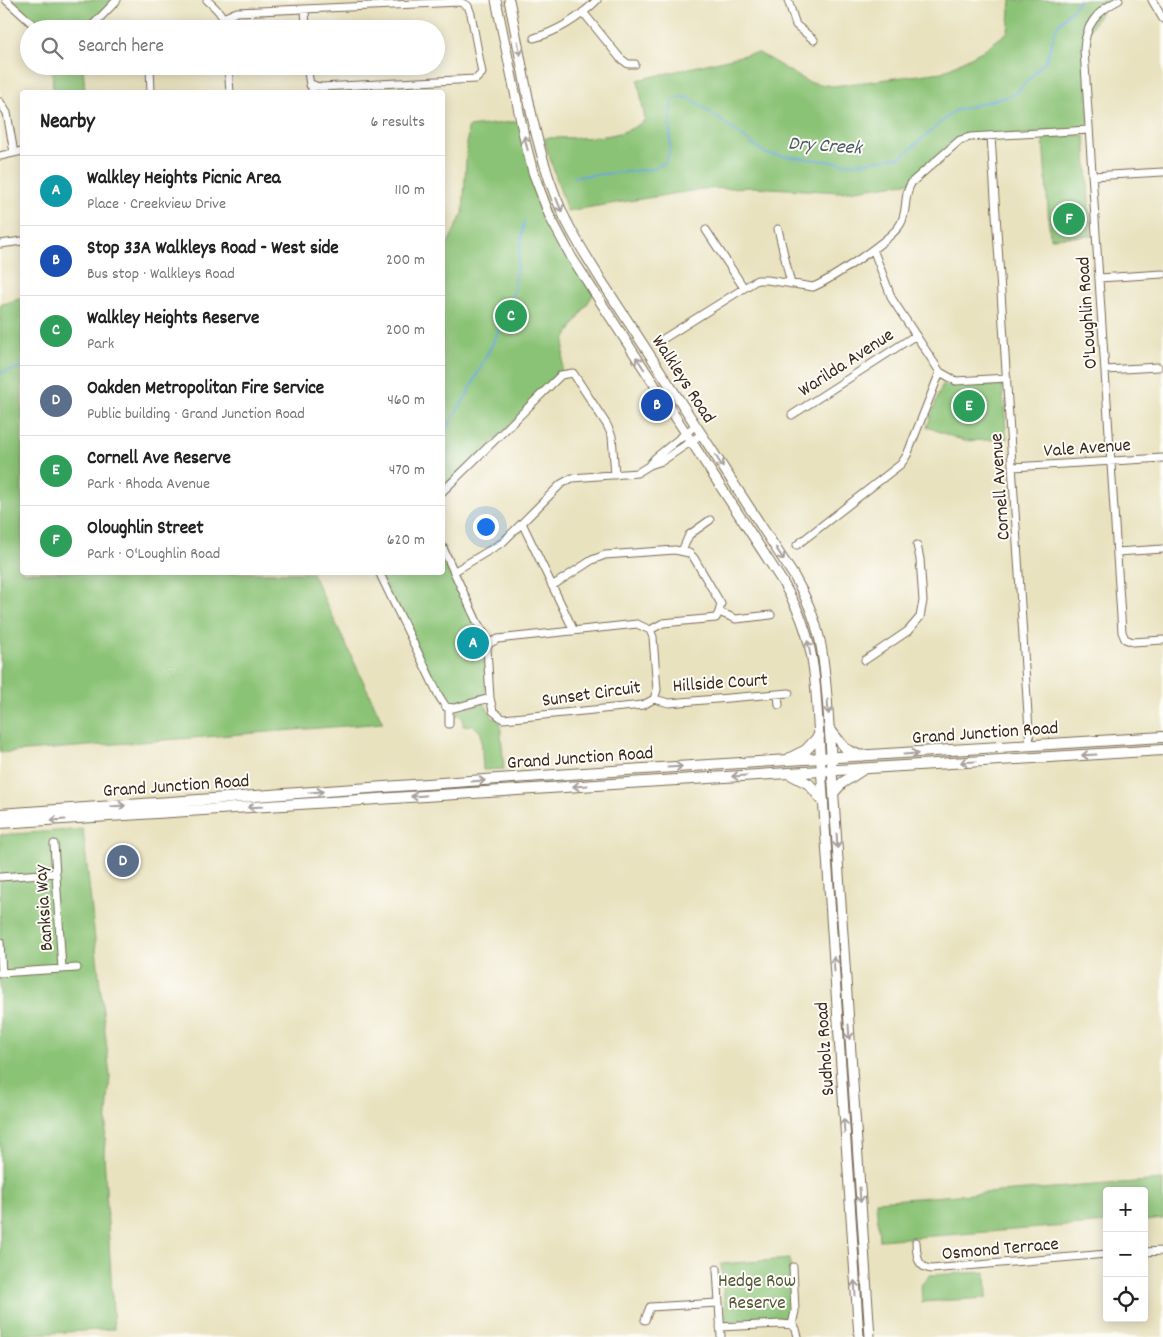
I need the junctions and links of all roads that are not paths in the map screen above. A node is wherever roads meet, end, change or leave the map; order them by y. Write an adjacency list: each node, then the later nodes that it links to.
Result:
1 (6, 0): 14 (street)
2 (117, 0): 15 (street)
3 (207, 0): 12 (street)
4 (496, 0): 53 (main road, Walkleys Road, one-way to 4)
5 (510, 0): 52 (main road, Walkleys Road, one-way to 52)
6 (596, 0): 11 (street)
7 (788, 0): 18 (street)
8 (1119, 0): 29 (street, O'Loughlin Road)
9 (1152, 0): 13 (street)
10 (305, 9): 12 (street); 16 (street); 23 (street)
11 (583, 12): 17 (street); 19 (street)
12 (223, 18)
13 (1163, 19)
14 (28, 20)
15 (98, 20)
16 (306, 20)
17 (534, 38)
18 (814, 40)
19 (635, 64)
20 (150, 75): 25 (street)
21 (229, 75): 26 (street)
22 (308, 75): 24 (street)
23 (400, 83): 24 (street); 27 (street)
24 (313, 89)
25 (151, 90)
26 (230, 90)
27 (401, 90)
28 (0, 102): 32 (street)
29 (1089, 130): 30 (street); 35 (street, O'Loughlin Road)
30 (992, 136): 40 (street); 50 (street, Cornell Avenue)
31 (20, 152): 32 (street)
32 (14, 153): 33 (street)
33 (0, 156)
34 (1163, 172): 35 (street)
35 (1092, 176): 42 (street, O'Loughlin Road)
36 (778, 229): 43 (street)
37 (706, 230): 44 (street)
38 (20, 241): 39 (street)
39 (0, 244)
40 (873, 249): 43 (street); 45 (street)
41 (1163, 274): 42 (street)
42 (1099, 278): 48 (street, O'Loughlin Road)
43 (792, 284): 44 (street)
44 (744, 288): 46 (street)
45 (916, 335): 49 (street); 51 (street, Warilda Avenue)
46 (663, 339)
47 (1158, 367): 48 (street)
48 (1105, 370): 57 (street, O'Loughlin Road)
49 (940, 372): 50 (street); 64 (street)
50 (1007, 378): 59 (street, Cornell Avenue)
51 (792, 415)
52 (696, 425): 53 (street); 54 (main road, Walkleys Road)
53 (686, 433): 55 (main road, Walkleys Road); 58 (street)
54 (702, 434): 55 (street); 87 (main road, Walkleys Road, one-way to 87)
55 (692, 442): 58 (street); 88 (main road, Walkleys Road, one-way to 55)
56 (1163, 458): 57 (street, Vale Avenue)
57 (1111, 461): 59 (street, Vale Avenue); 69 (street, O'Loughlin Road)
58 (650, 464): 60 (street)
59 (1013, 468): 90 (street, Cornell Avenue)
60 (615, 474): 61 (street); 63 (street)
61 (445, 489)
62 (710, 520): 67 (street)
63 (522, 523): 70 (street); 72 (street)
64 (797, 545)
65 (917, 545): 79 (street)
66 (1163, 549): 69 (street)
67 (682, 551): 72 (street); 73 (street)
68 (445, 552): 70 (street)
69 (1117, 552): 77 (street, O'Loughlin Road)
70 (455, 571): 78 (street)
71 (380, 575): 85 (street)
72 (552, 586): 76 (street)
73 (719, 612): 74 (street); 75 (street)
74 (771, 615)
75 (650, 630): 76 (street); 83 (street, Sunset Circuit)
76 (574, 631): 78 (street)
77 (1163, 640)
78 (490, 643): 82 (street, Sunset Circuit)
79 (865, 660)
80 (789, 693): 81 (street, Hillside Court)
81 (778, 694): 83 (street, Hillside Court); 84 (street)
82 (490, 698): 83 (street, Sunset Circuit); 85 (street)
83 (654, 699)
84 (779, 705)
85 (449, 708): 86 (street)
86 (449, 724)
87 (830, 729): 92 (main road); 93 (main road, Walkleys Road)
88 (819, 736): 95 (main road, Walkleys Road); 96 (highway)
89 (1163, 737): 90 (highway, Grand Junction Road)
90 (1030, 746): 92 (highway, Grand Junction Road, one-way to 90); 94 (highway)
91 (1163, 750): 94 (highway, Grand Junction Road, one-way to 94)
92 (862, 756): 93 (highway, Grand Junction Road)
93 (832, 758): 95 (highway, Grand Junction Road); 99 (main road, Walkleys Road)
94 (1031, 758): 97 (highway, Grand Junction Road, one-way to 97)
95 (821, 759): 96 (highway, Grand Junction Road); 98 (main road, Sudholz Road)
96 (785, 761): 103 (highway, Grand Junction Road, one-way to 96)
97 (865, 768): 99 (highway, Grand Junction Road); 101 (highway)
98 (821, 770): 99 (highway, Grand Junction Road); 100 (highway, Grand Junction Road); 102 (main road, Sudholz Road)
99 (832, 770): 101 (main road, Sudholz Road)
100 (788, 773): 102 (highway); 105 (highway, Grand Junction Road, one-way to 105)
101 (834, 792): 127 (main road, Sudholz Road, one-way to 127)
102 (823, 801): 126 (main road, Sudholz Road, one-way to 102)
103 (74, 809): 104 (highway, Grand Junction Road); 105 (highway)
104 (0, 814)
105 (83, 818): 106 (highway, Grand Junction Road, one-way to 106)
106 (0, 823)
107 (54, 844): 108 (street, Banksia Way)
108 (56, 873): 109 (street); 112 (street, Banksia Way)
109 (0, 877)
110 (0, 942): 113 (street)
111 (77, 968): 112 (street)
112 (62, 969): 113 (street)
113 (1, 973)
114 (916, 1242): 117 (street, Osmond Terrace)
115 (1163, 1251): 116 (street)
116 (1148, 1252)
117 (1103, 1254)
118 (793, 1267): 122 (street)
119 (717, 1269): 120 (street)
120 (718, 1303): 121 (street); 123 (street)
121 (646, 1320)
122 (792, 1325): 123 (street); 125 (street)
123 (720, 1327): 124 (street)
124 (721, 1337)
125 (798, 1337)
126 (859, 1337)
127 (870, 1337)

